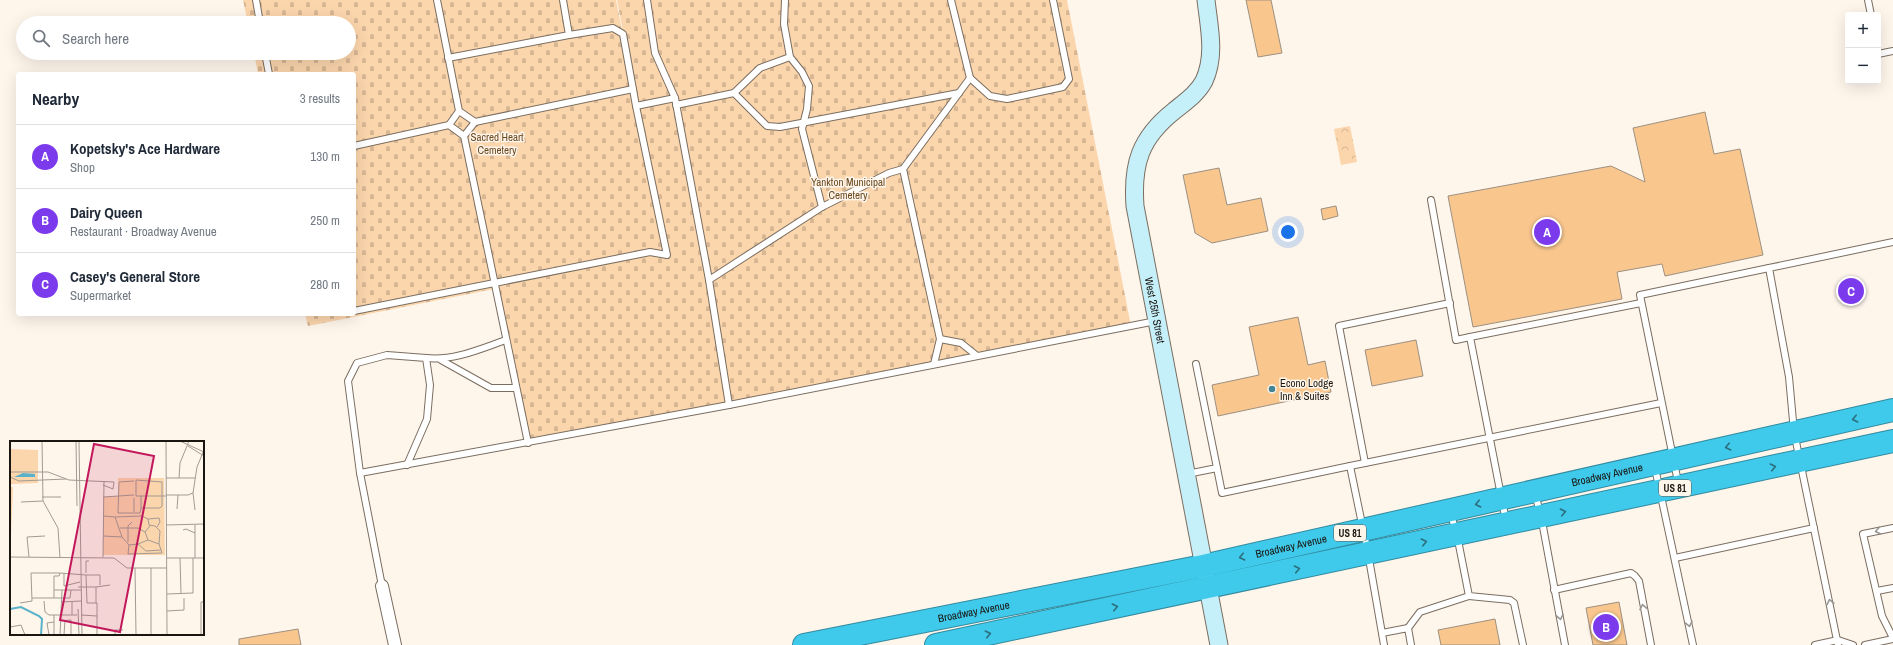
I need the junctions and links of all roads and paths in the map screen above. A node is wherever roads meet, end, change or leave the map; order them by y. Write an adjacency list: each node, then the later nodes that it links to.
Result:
1 (256, 0): 11 (lane)
2 (437, 0): 16 (lane)
3 (563, 0): 12 (lane)
4 (647, 0): 23 (lane)
5 (785, 0): 15 (lane)
6 (951, 0): 19 (lane)
7 (1053, 0): 19 (lane)
8 (1206, 0): 42 (street, West 25th Street)
9 (1868, 0): 10 (lane)
10 (1870, 12)
11 (259, 16)
12 (569, 35): 16 (lane); 20 (lane)
13 (1893, 51): 14 (lane)
14 (1881, 53)
15 (790, 57): 21 (lane); 27 (lane)
16 (448, 58): 26 (lane)
17 (266, 60): 18 (lane)
18 (269, 72)
19 (970, 78): 22 (lane)
20 (632, 89): 25 (lane); 28 (lane)
21 (734, 93): 24 (lane); 27 (lane)
22 (959, 93): 27 (lane); 32 (lane)
23 (675, 98): 24 (lane); 25 (lane)
24 (676, 105): 37 (lane)
25 (636, 106): 38 (lane)
26 (459, 111): 28 (lane); 29 (lane)
27 (804, 121): 34 (lane)
28 (476, 122): 30 (lane)
29 (449, 125): 30 (lane); 31 (lane)
30 (464, 136): 38 (lane)
31 (356, 146)
32 (903, 169): 34 (lane); 44 (lane)
33 (1431, 200): 39 (lane)
34 (822, 207): 37 (lane)
35 (1893, 242): 36 (lane)
36 (1769, 268): 40 (lane); 55 (lane)
37 (709, 280): 53 (lane)
38 (493, 284): 41 (lane); 45 (lane)
39 (1450, 303): 43 (lane); 61 (lane)
40 (1641, 303): 43 (lane); 52 (lane)
41 (356, 311)
42 (1157, 321): 46 (lane); 66 (street, West 25th Street)
43 (1470, 337): 56 (lane)
44 (940, 339): 46 (lane); 49 (lane)
45 (506, 340): 48 (lane); 51 (lane)
46 (976, 356): 49 (lane)
47 (426, 358): 48 (lane); 62 (lane); 65 (lane)
48 (441, 360): 51 (lane)
49 (934, 364): 53 (lane)
50 (1196, 364): 64 (lane)
51 (516, 388): 58 (lane)
52 (1662, 403): 56 (lane); 60 (lane)
53 (729, 405): 58 (lane)
54 (1893, 410): 55 (highway, Broadway Avenue / US 81, one-way to 55)
55 (1794, 432): 59 (lane); 60 (highway, Broadway Avenue / US 81, one-way to 60)
56 (1490, 438): 61 (lane); 69 (lane)
57 (1893, 441): 59 (highway, Broadway Avenue / US 81)
58 (528, 443): 62 (lane)
59 (1800, 461): 67 (highway, Broadway Avenue / US 81, one-way to 59); 73 (lane)
60 (1663, 462): 67 (lane); 67 (lane); 68 (highway, Broadway Avenue / US 81)
61 (1365, 463): 63 (lane)
62 (407, 465): 65 (lane)
63 (1350, 466): 64 (lane); 75 (lane)
64 (1217, 468): 66 (lane)
65 (360, 473): 80 (lane)
66 (1186, 474): 79 (street, West 25th Street)
67 (1669, 489): 71 (highway, Broadway Avenue / US 81, one-way to 67); 78 (lane)
68 (1534, 491): 69 (highway, Broadway Avenue / US 81); 71 (lane)
69 (1502, 499): 70 (highway, Broadway Avenue / US 81, one-way to 70); 72 (lane)
70 (1449, 511): 75 (highway, Broadway Avenue / US 81); 76 (lane)
71 (1541, 516): 72 (highway, Broadway Avenue / US 81); 83 (lane)
72 (1506, 524): 76 (highway, Broadway Avenue / US 81)
73 (1814, 528): 78 (lane); 89 (lane, one-way to 73)
74 (1893, 528): 84 (lane, one-way to 84)
75 (1363, 530): 77 (lane); 79 (highway, Broadway Avenue / US 81, one-way to 79)
76 (1457, 535): 77 (highway, Broadway Avenue / US 81, one-way to 76); 85 (lane)
77 (1368, 554): 81 (highway, Broadway Avenue / US 81, one-way to 77); 87 (lane)
78 (1675, 558): 99 (lane, one-way to 99)
79 (1203, 566): 81 (street, West 25th Street); 91 (highway, Broadway Avenue / US 81)
80 (382, 586): 90 (street)
81 (1208, 588): 92 (highway, Broadway Avenue / US 81, one-way to 81); 93 (street, West 25th Street)
82 (1893, 588): 84 (lane)
83 (1554, 590): 97 (lane, one-way to 97); 98 (lane, one-way to 83)
84 (1877, 592): 88 (lane)
85 (1469, 596): 86 (lane); 96 (lane)
86 (1408, 628): 87 (lane); 95 (lane)
87 (1382, 633): 94 (lane)
88 (1893, 639): 102 (lane)
89 (1838, 643): 100 (lane); 101 (lane)
90 (395, 645)
91 (804, 645)
92 (936, 645)
93 (1219, 645)
94 (1384, 645)
95 (1411, 645)
96 (1523, 645)
97 (1565, 645)
98 (1651, 645)
99 (1693, 645)
100 (1815, 645)
101 (1853, 645)
102 (1865, 645)

